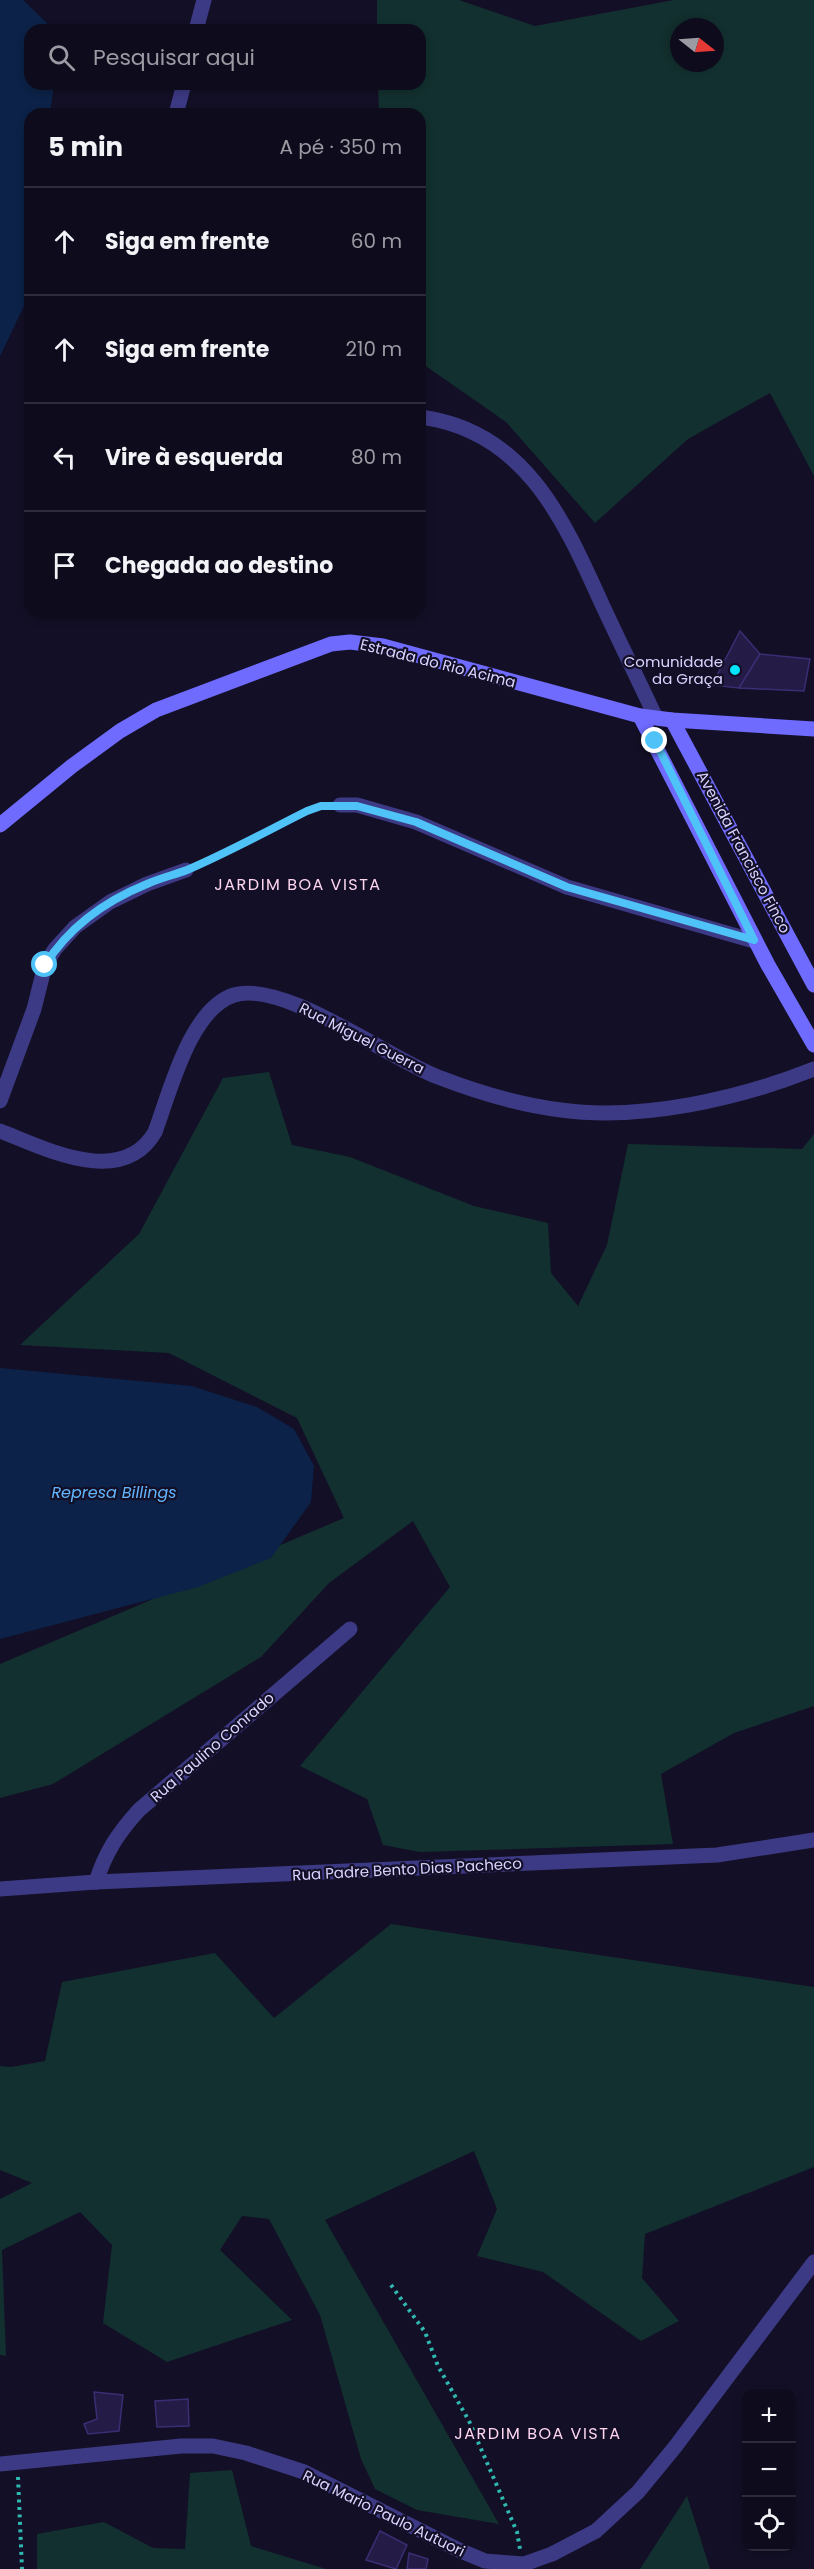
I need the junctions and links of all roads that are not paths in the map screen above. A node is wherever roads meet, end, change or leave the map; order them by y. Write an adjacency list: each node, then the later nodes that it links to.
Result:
1 (204, 0): 2 (street)
2 (198, 24)
3 (182, 90): 4 (street)
4 (177, 108)
5 (426, 418): 7 (street)
6 (640, 716): 7 (main road, Estrada do Rio Acima); 11 (main road, Estrada do Rio Acima); 13 (main road, Avenida Francisco Finco)
7 (656, 718): 8 (main road, Estrada do Rio Acima)
8 (672, 720): 9 (main road, Estrada do Rio Acima); 14 (main road, Avenida Francisco Finco)
9 (814, 729)
10 (340, 805): 13 (street)
11 (0, 825)
12 (186, 870): 17 (street)
13 (754, 940): 15 (main road, Avenida Francisco Finco)
14 (814, 985)
15 (814, 1045)
16 (814, 1069): 18 (street, Rua Miguel Guerra)
17 (0, 1101)
18 (0, 1131)
19 (350, 1629): 21 (street, Rua Paulino Conrado)
20 (814, 1840): 21 (street, Rua Padre Bento Dias Pacheco)
21 (96, 1882): 22 (street, Rua Padre Bento Dias Pacheco)
22 (0, 1890)
23 (814, 2262): 24 (street, Rua Mario Paulo Autuori)
24 (0, 2464)

